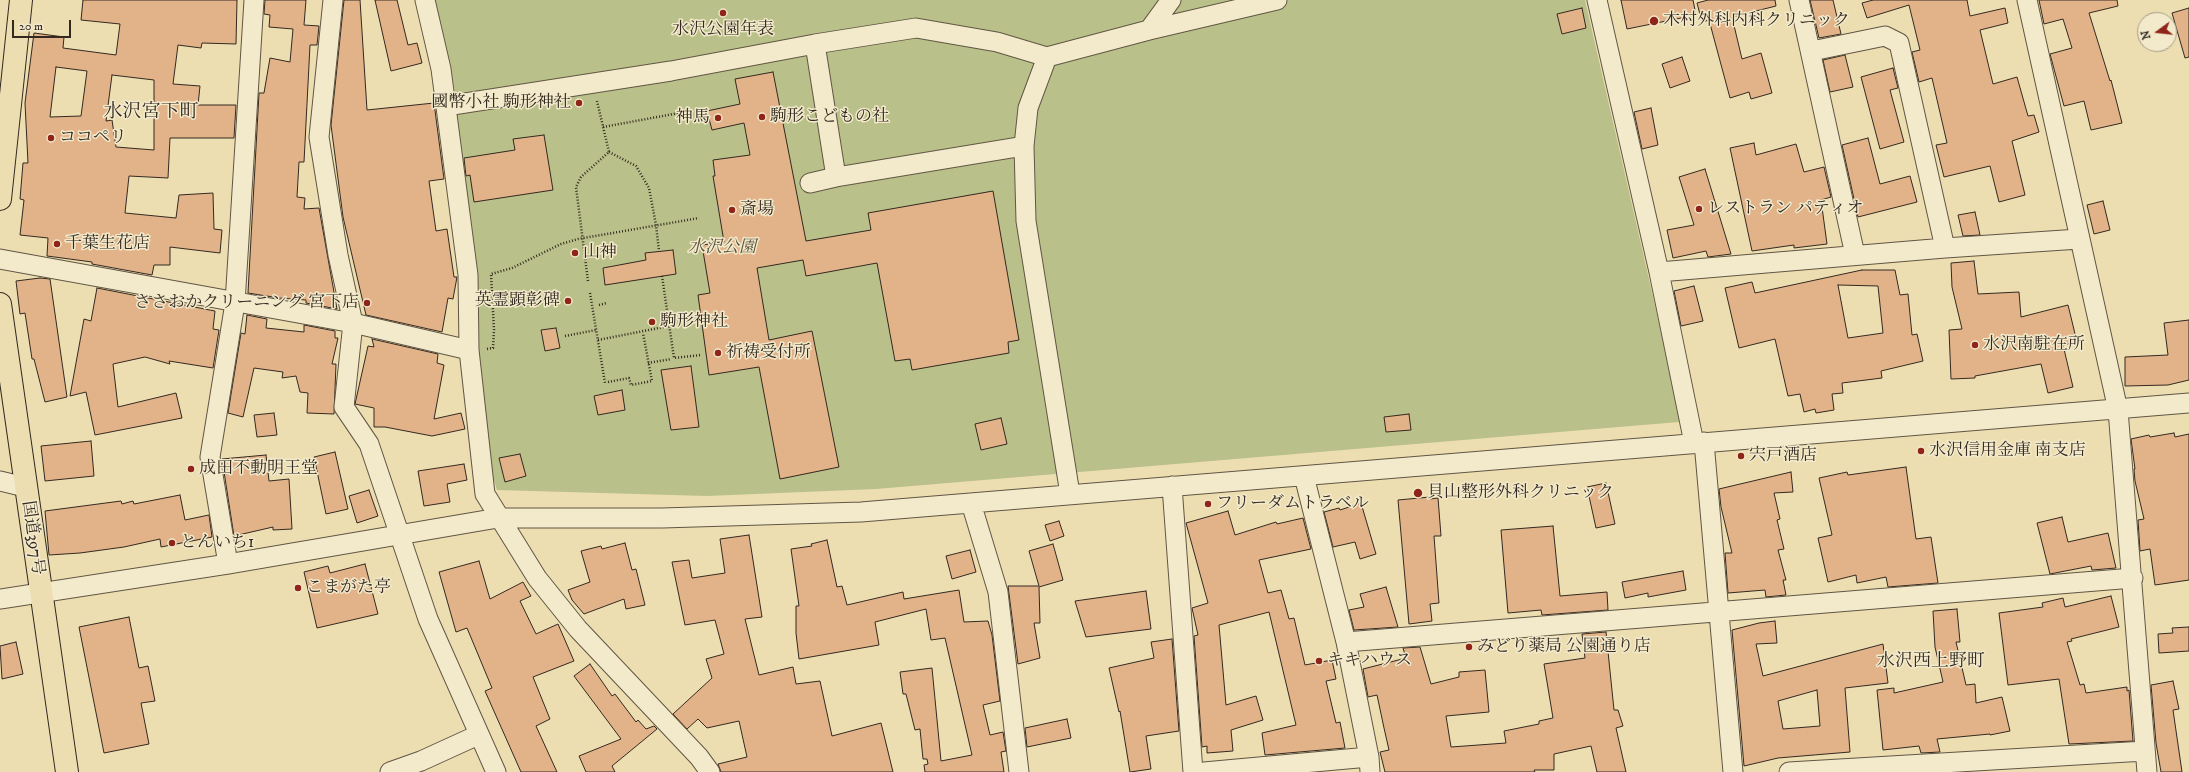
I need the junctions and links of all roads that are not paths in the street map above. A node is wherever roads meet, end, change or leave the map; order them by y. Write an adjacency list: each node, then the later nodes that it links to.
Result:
1 (21, 0): 18 (highway)
2 (254, 0): 24 (street)
3 (333, 0): 26 (street)
4 (425, 0): 14 (street)
5 (1171, 0): 10 (street)
6 (1277, 0): 10 (street)
7 (1597, 0): 23 (street)
8 (1799, 0): 12 (street)
9 (2027, 0): 19 (street)
10 (1150, 30): 13 (street)
11 (815, 44): 13 (street); 14 (street); 16 (street)
12 (1812, 51): 20 (street); 21 (street)
13 (1047, 57): 15 (street)
14 (446, 106): 27 (street)
15 (1024, 146): 16 (street); 35 (street)
16 (836, 177): 17 (street)
17 (810, 183)
18 (0, 199)
19 (2079, 239): 20 (street); 29 (street)
20 (1945, 248): 21 (street)
21 (1855, 255): 23 (street)
22 (0, 259): 24 (street)
23 (1659, 272): 30 (street)
24 (235, 303): 26 (street); 39 (street)
25 (0, 304): 34 (highway, 国道397号)
26 (353, 323): 27 (street); 38 (street)
27 (469, 350): 37 (street)
28 (2189, 402): 29 (street)
29 (2118, 410): 30 (street); 40 (street)
30 (1699, 443): 31 (street); 43 (street)
31 (1304, 476): 33 (street); 44 (street)
32 (0, 481): 34 (street)
33 (1172, 486): 35 (street); 55 (street)
34 (25, 487): 41 (highway, 国道397号)
35 (1070, 494): 36 (street)
36 (971, 503): 37 (street); 54 (street)
37 (498, 518): 38 (street); 53 (street)
38 (398, 535): 39 (street); 45 (street)
39 (228, 564): 41 (street)
40 (2132, 578): 43 (street); 46 (street)
41 (40, 592): 42 (street); 50 (highway, 国道397号)
42 (0, 599)
43 (1719, 613): 44 (street); 57 (street)
44 (1346, 642): 47 (street)
45 (478, 735): 48 (street); 52 (street)
46 (2146, 751): 49 (street); 59 (street)
47 (1369, 765): 56 (street)
48 (423, 767): 51 (street)
49 (1867, 770): 58 (street)
50 (66, 772)
51 (390, 772)
52 (496, 772)
53 (710, 772)
54 (1019, 772)
55 (1193, 772)
56 (1204, 772)
57 (1733, 772)
58 (1789, 772)
59 (2147, 772)

